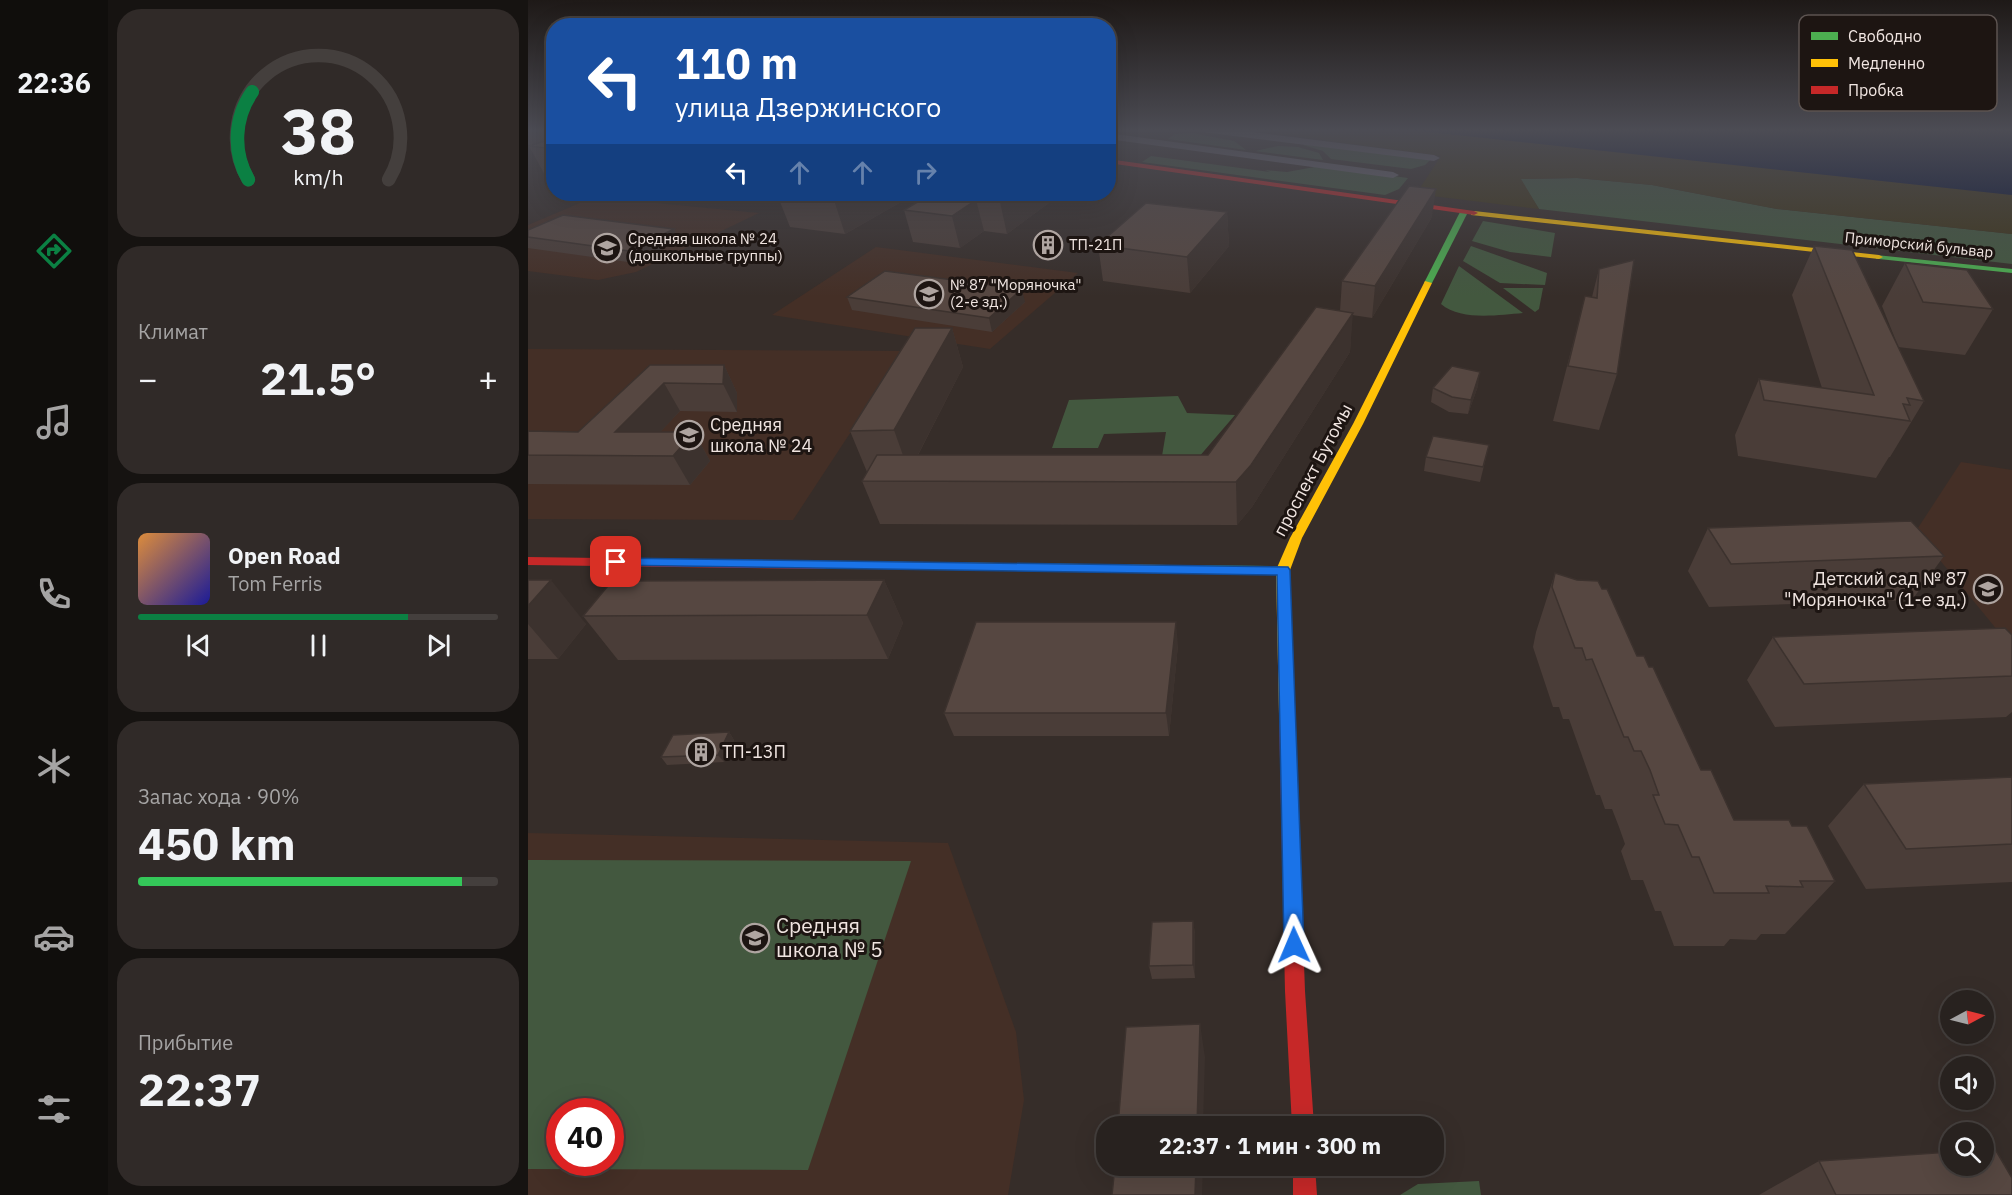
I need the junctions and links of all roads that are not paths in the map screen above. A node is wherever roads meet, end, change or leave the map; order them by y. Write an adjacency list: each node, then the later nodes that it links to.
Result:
1 (1274, 185): 2 (street, Приморский бульвар)
2 (1464, 212): 3 (street, Приморский бульвар); 5 (street, проспект Бутомы)
3 (2012, 271)
4 (528, 561): 5 (street)
5 (1283, 570): 6 (street, проспект Бутомы)
6 (1303, 1116)
7 (1304, 1176): 8 (street)
8 (1305, 1195)

